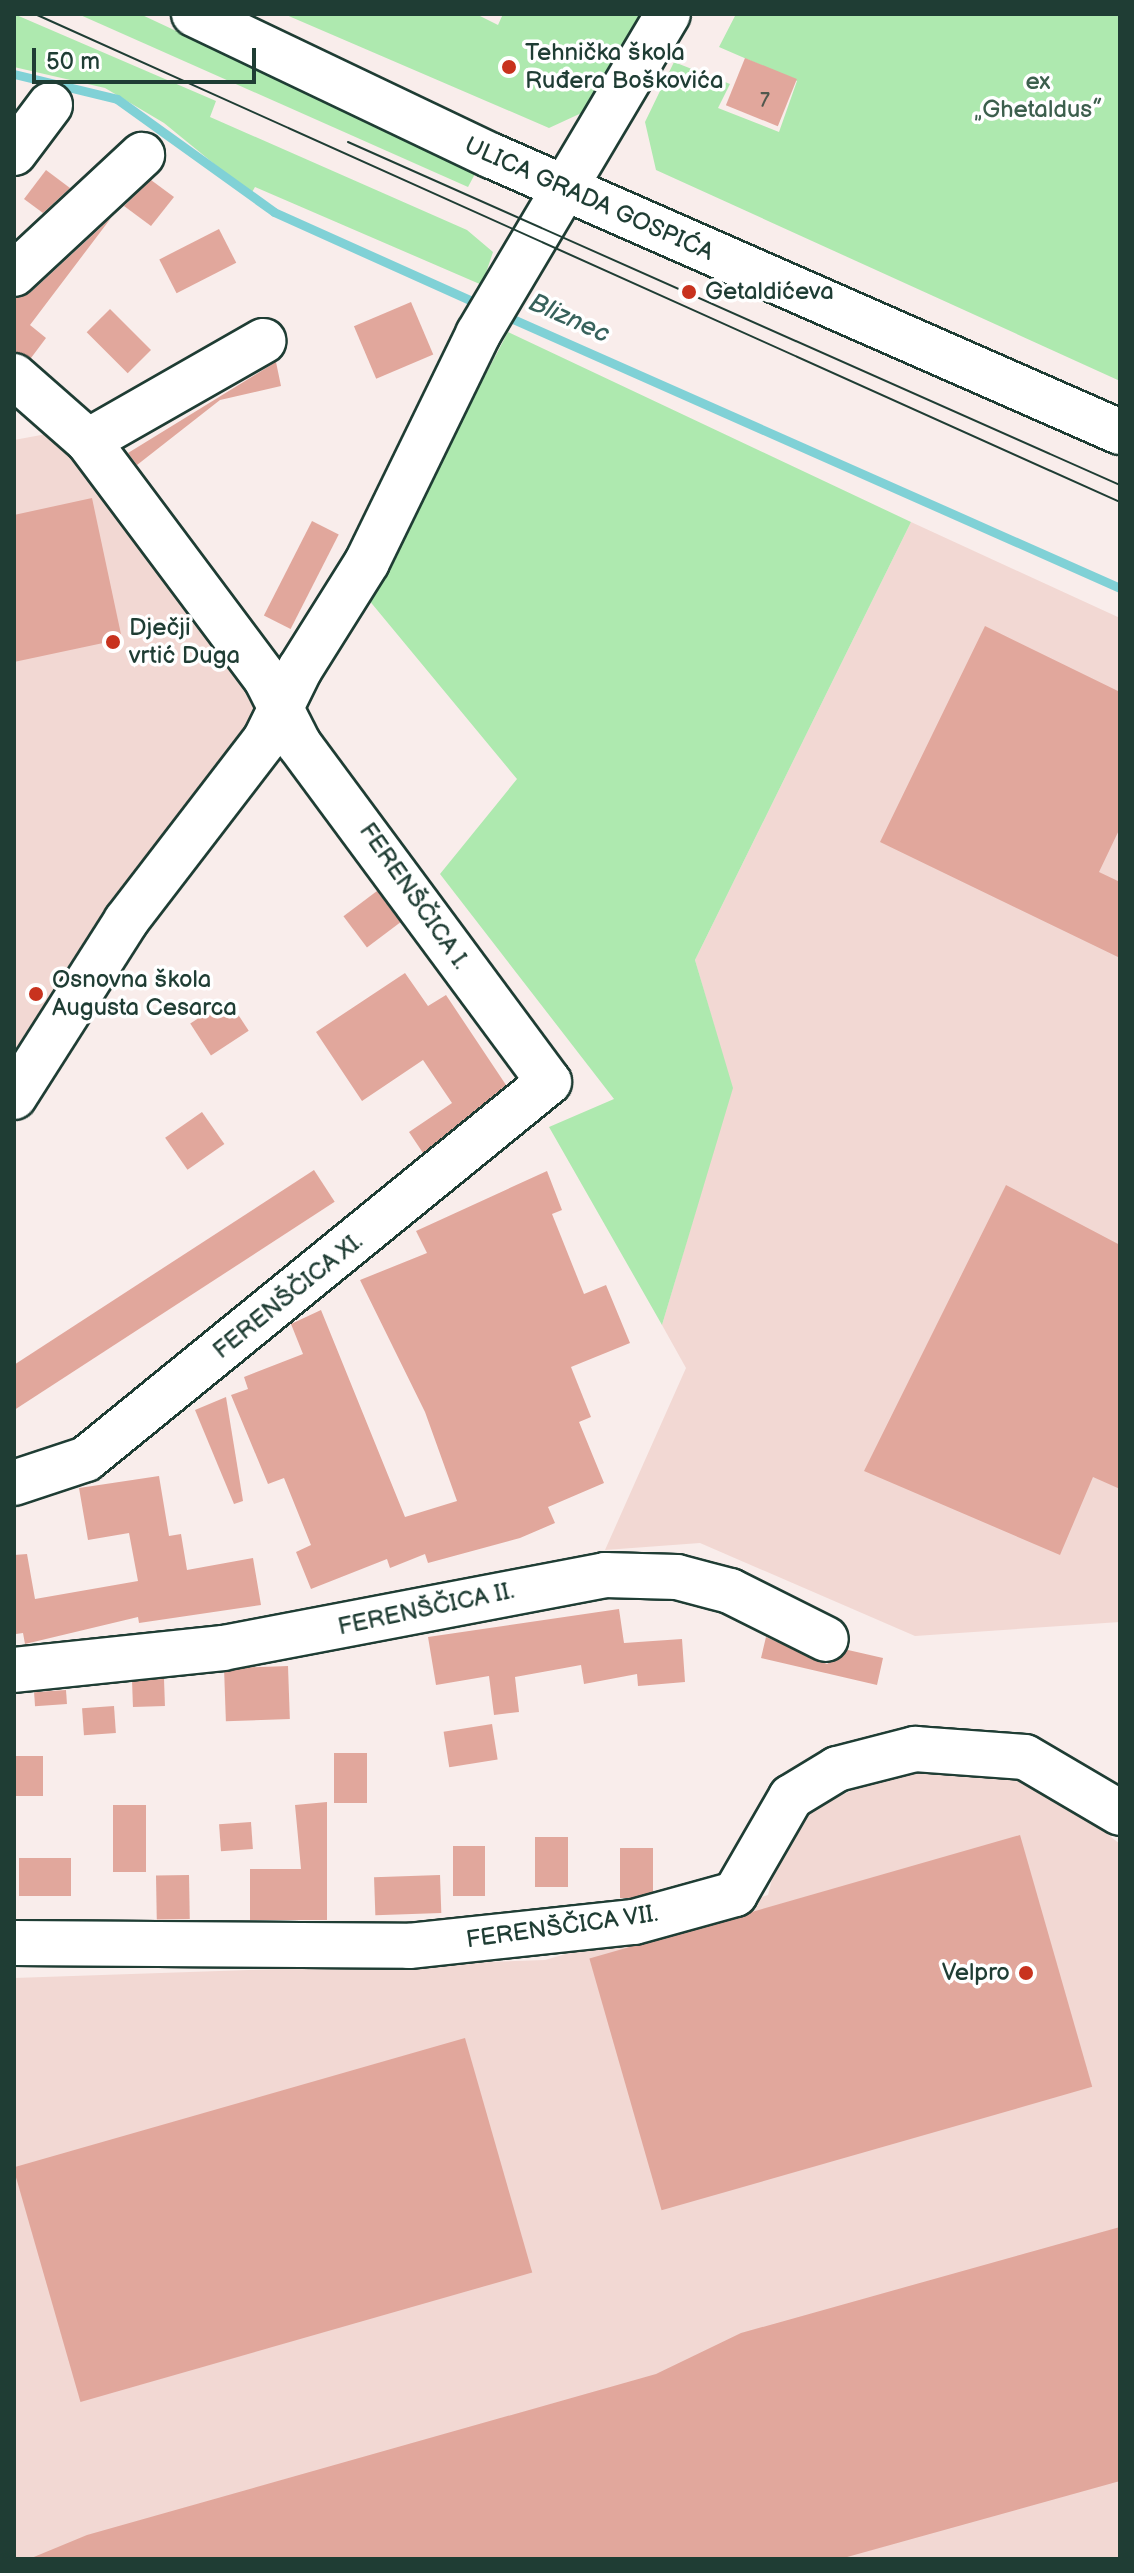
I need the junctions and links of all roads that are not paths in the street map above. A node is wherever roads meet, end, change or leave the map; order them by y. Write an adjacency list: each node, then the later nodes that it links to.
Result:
1 (194, 14): 6 (street, ULICA GRADA GOSPIĆA)
2 (668, 14): 6 (street)
3 (50, 105): 4 (street)
4 (14, 153)
5 (142, 155): 7 (street)
6 (568, 190): 10 (street, ULICA GRADA GOSPIĆA); 12 (street)
7 (14, 274)
8 (263, 341): 11 (street)
9 (14, 376): 11 (street, FERENŠČICA I.)
10 (1120, 432)
11 (93, 450): 12 (street, FERENŠČICA I.)
12 (281, 709): 13 (street, FERENŠČICA I.); 14 (street)
13 (549, 1082): 15 (street, FERENŠČICA XI.)
14 (14, 1097)
15 (14, 1483)
16 (826, 1639): 17 (street, FERENŠČICA II.)
17 (14, 1670)
18 (1117, 1812): 19 (street, FERENŠČICA VII.)
19 (14, 1943)

